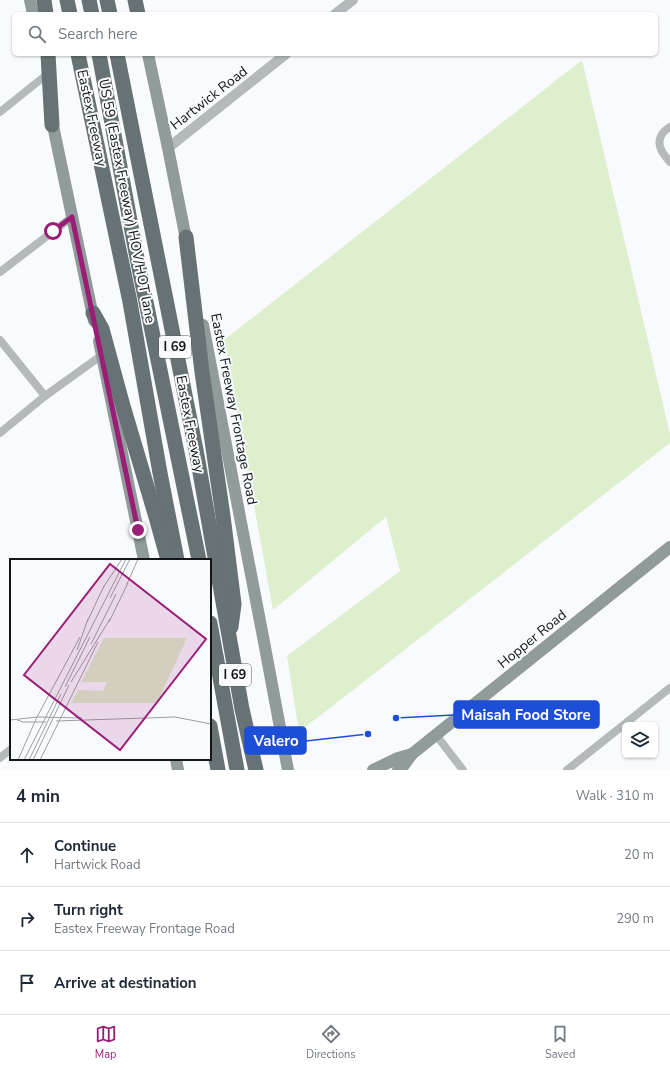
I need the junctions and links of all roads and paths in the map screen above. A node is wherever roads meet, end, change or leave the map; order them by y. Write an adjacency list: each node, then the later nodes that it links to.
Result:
1 (30, 0): 8 (main road)
2 (44, 0): 9 (highway)
3 (67, 0): 10 (highway)
4 (89, 0): 11 (highway)
5 (107, 0): 12 (highway)
6 (136, 0): 13 (highway)
7 (353, 0): 14 (street)
8 (32, 12)
9 (46, 12)
10 (70, 12)
11 (92, 12)
12 (110, 12)
13 (139, 12)
14 (338, 12)
15 (40, 56): 22 (main road)
16 (48, 56): 24 (highway)
17 (78, 56): 39 (highway, Eastex Freeway / I 69)
18 (99, 56): 40 (highway, US 59 (Eastex Freeway) HOV/HOT lane / I 69)
19 (117, 56): 42 (highway, Eastex Freeway / I 69)
20 (148, 56): 26 (main road, Eastex Freeway Frontage Road)
21 (283, 56): 26 (street, Hartwick Road)
22 (45, 76): 23 (street); 24 (main road)
23 (0, 112)
24 (52, 125): 28 (main road)
25 (670, 127): 27 (street)
26 (168, 148): 29 (main road, Eastex Freeway Frontage Road)
27 (670, 162)
28 (72, 217): 30 (street); 31 (main road)
29 (186, 237): 42 (highway); 54 (main road, Eastex Freeway Frontage Road)
30 (0, 272)
31 (93, 313): 33 (main road); 38 (highway)
32 (0, 340): 34 (street)
33 (102, 355): 34 (street); 37 (main road)
34 (45, 396): 35 (street)
35 (0, 433)
36 (670, 547): 45 (main road, Hopper Road)
37 (144, 559)
38 (168, 559)
39 (177, 559)
40 (199, 559)
41 (211, 628): 52 (highway, I 69)
42 (229, 642): 53 (highway, Eastex Freeway / I 69)
43 (670, 688): 58 (street)
44 (211, 732): 51 (highway)
45 (436, 735): 47 (main road, Hopper Road); 57 (street)
46 (10, 750): 48 (street)
47 (412, 754): 55 (main road, Hopper Road); 56 (main road, Hopper Road)
48 (0, 758)
49 (176, 760): 50 (main road)
50 (178, 770)
51 (218, 770)
52 (237, 770)
53 (256, 770)
54 (288, 770)
55 (373, 770)
56 (398, 770)
57 (464, 770)
58 (567, 770)

